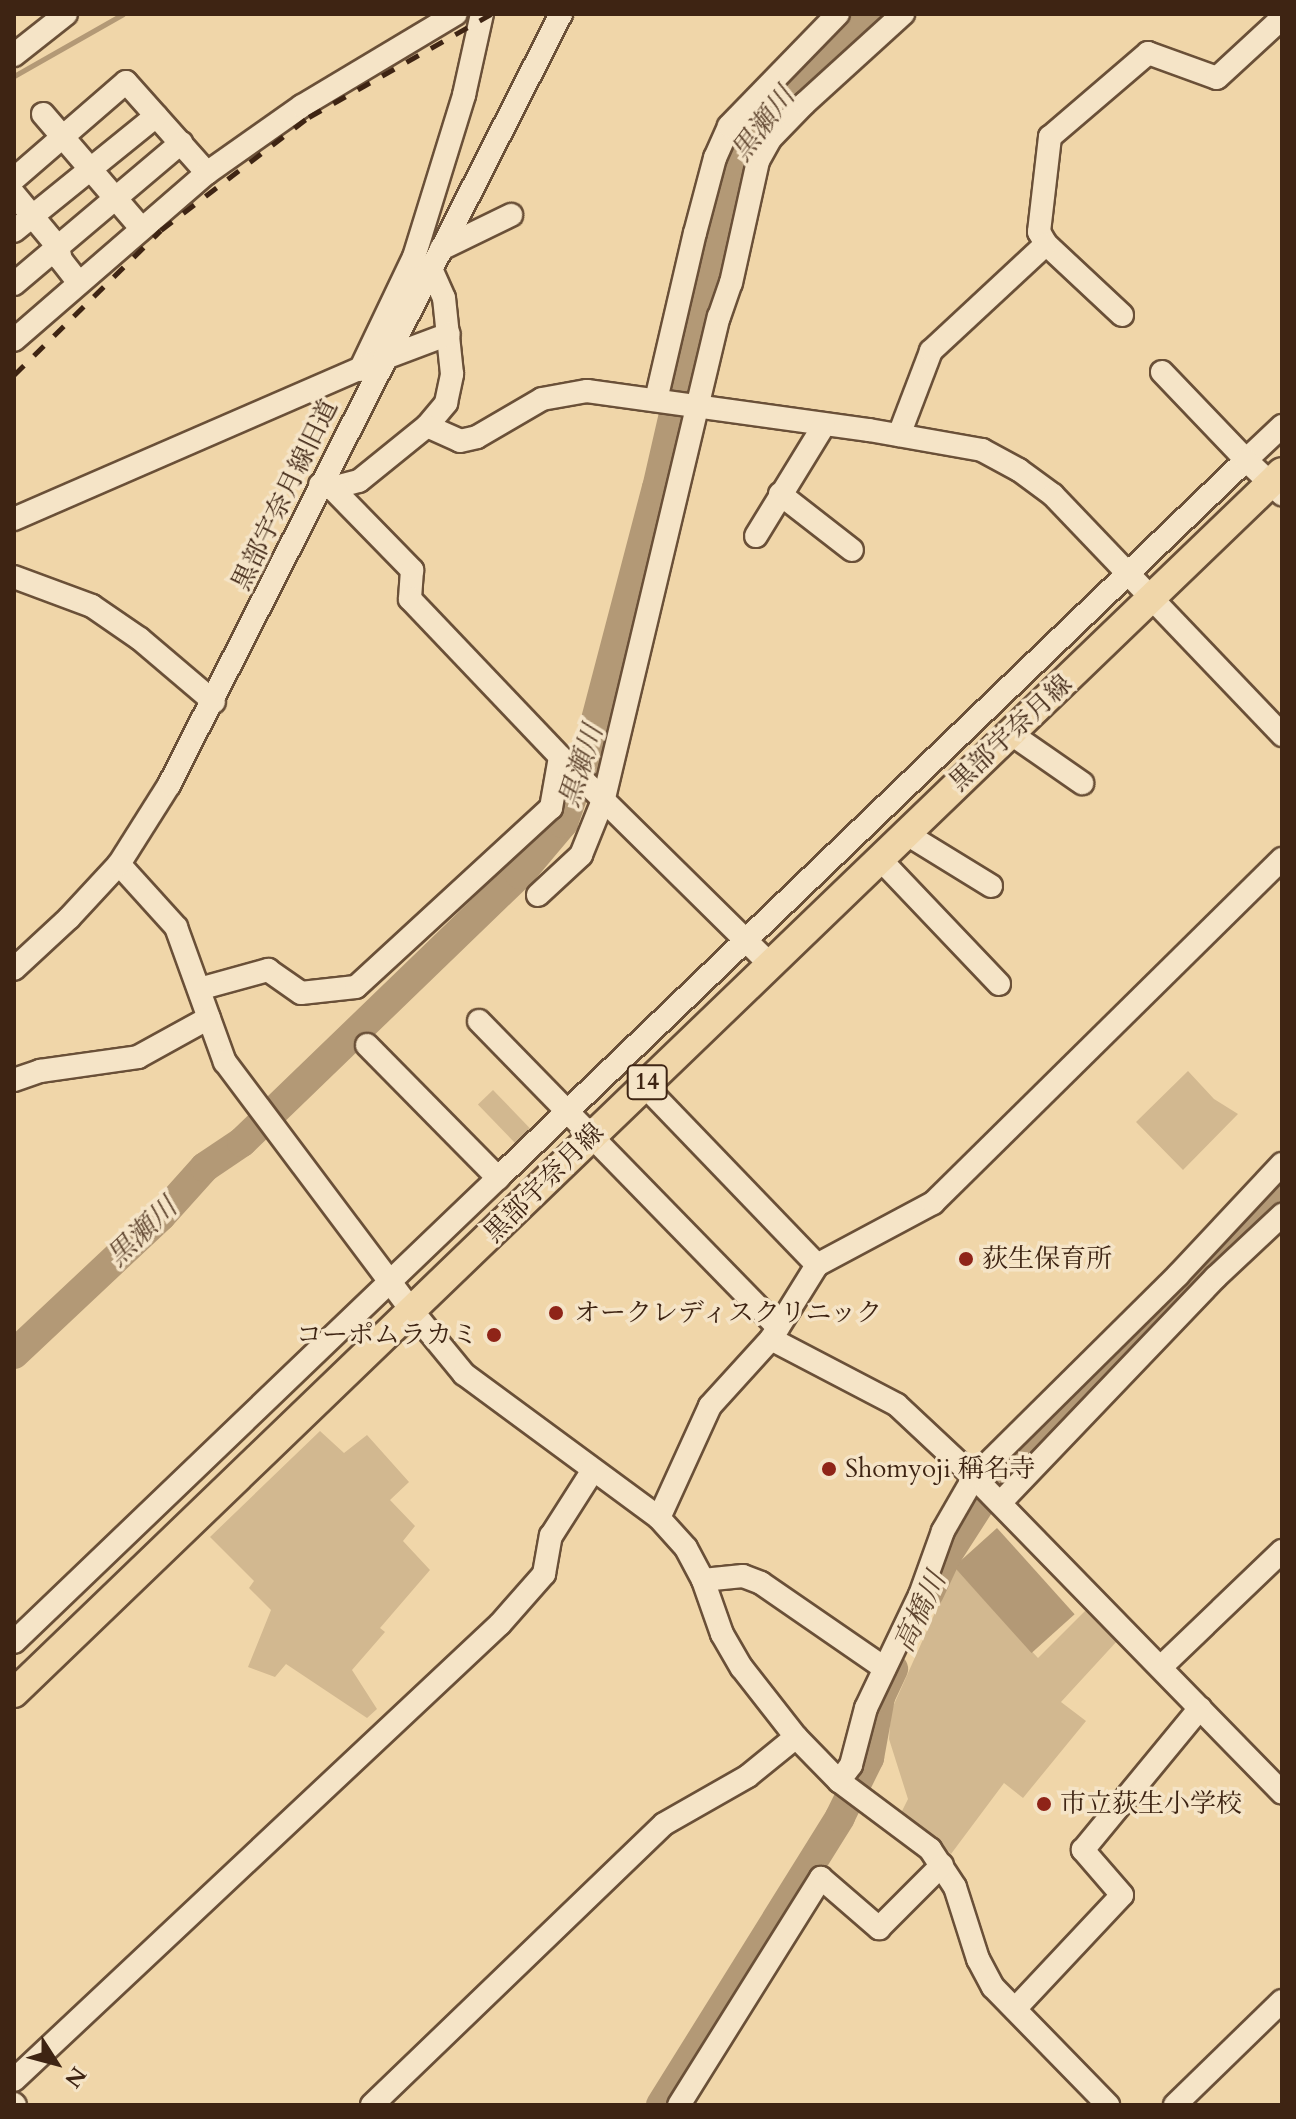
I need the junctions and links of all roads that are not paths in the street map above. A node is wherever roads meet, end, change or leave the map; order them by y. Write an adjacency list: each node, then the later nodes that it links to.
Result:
1 (66, 14): 8 (street)
2 (456, 14): 14 (street)
3 (482, 14): 31 (street)
4 (838, 14): 33 (street)
5 (903, 14): 34 (street)
6 (560, 16): 24 (street, 黒部宇奈月線旧道)
7 (1282, 18): 22 (street)
8 (14, 55)
9 (43, 114): 11 (street)
10 (156, 116): 11 (street); 12 (street); 13 (street)
11 (63, 137): 13 (street); 15 (street)
12 (181, 143): 14 (street); 17 (street)
13 (91, 170): 17 (street); 19 (street)
14 (207, 173): 20 (street)
15 (14, 179)
16 (14, 194): 19 (street)
17 (115, 199): 20 (street); 23 (street)
18 (511, 215): 24 (street)
19 (32, 216): 21 (street); 23 (street)
20 (141, 228): 25 (street)
21 (14, 231)
22 (1046, 244): 27 (street); 38 (street)
23 (58, 247): 25 (street); 26 (street)
24 (436, 259): 29 (street); 30 (street, 黒部宇奈月線旧道)
25 (78, 282): 28 (street)
26 (14, 284)
27 (1122, 315)
28 (17, 329)
29 (449, 334): 30 (street); 36 (street)
30 (385, 358): 31 (street); 41 (street, 黒部宇奈月線旧道)
31 (360, 370): 43 (street)
32 (1162, 372): 39 (street)
33 (659, 400): 34 (street); 36 (street)
34 (694, 406): 35 (street); 54 (street)
35 (824, 425): 38 (street); 42 (street)
36 (427, 426): 41 (street)
37 (1282, 426): 39 (street)
38 (899, 435): 46 (street)
39 (1246, 460): 40 (street); 46 (street)
40 (1278, 483): 48 (main road, 黒部宇奈月線 / 14)
41 (326, 487): 49 (street, 黒部宇奈月線旧道); 52 (street)
42 (780, 494): 44 (street); 45 (street)
43 (14, 519)
44 (756, 536)
45 (852, 550)
46 (1128, 574): 48 (street); 61 (street)
47 (14, 577): 49 (street)
48 (1152, 600): 50 (main road, 黒部宇奈月線 / 14); 51 (street)
49 (214, 702): 58 (street, 黒部宇奈月線旧道)
50 (1010, 733): 53 (street); 55 (main road, 黒部宇奈月線 / 14)
51 (1282, 735)
52 (565, 761): 54 (street); 65 (street)
53 (1082, 783)
54 (600, 794): 60 (street); 61 (street)
55 (905, 833): 56 (main road, 黒部宇奈月線 / 14); 59 (street)
56 (879, 858): 62 (main road, 黒部宇奈月線 / 14); 64 (street)
57 (1282, 859): 76 (street)
58 (119, 864): 63 (street, 黒部宇奈月線旧道); 65 (street)
59 (991, 886)
60 (538, 895)
61 (746, 941): 62 (street); 71 (street)
62 (769, 963): 70 (main road, 黒部宇奈月線 / 14)
63 (14, 969)
64 (999, 984)
65 (199, 989): 66 (street)
66 (209, 1018): 69 (street); 77 (street)
67 (479, 1021): 71 (street)
68 (367, 1045): 74 (street)
69 (14, 1080)
70 (644, 1085): 72 (main road, 黒部宇奈月線 / 14); 76 (street)
71 (567, 1112): 72 (street); 74 (street)
72 (591, 1137): 78 (main road, 黒部宇奈月線 / 14); 79 (street)
73 (1282, 1164): 81 (street)
74 (498, 1178): 77 (street)
75 (1282, 1215): 82 (street)
76 (817, 1265): 79 (street)
77 (391, 1283): 78 (street); 86 (street)
78 (413, 1312): 80 (street); 89 (main road, 黒部宇奈月線 / 14)
79 (775, 1333): 81 (street); 83 (street)
80 (593, 1470): 83 (street); 97 (street)
81 (974, 1477): 82 (street); 88 (street)
82 (1000, 1503): 87 (street)
83 (659, 1518): 85 (street)
84 (1282, 1551): 87 (street)
85 (703, 1580): 88 (street); 91 (street)
86 (14, 1642)
87 (1161, 1667): 90 (street)
88 (884, 1668): 92 (street)
89 (14, 1693)
90 (1200, 1708): 93 (street); 96 (street)
91 (796, 1737): 92 (street); 98 (street)
92 (839, 1781): 94 (street)
93 (1282, 1793)
94 (942, 1865): 96 (street); 99 (street)
95 (1282, 2001): 101 (street)
96 (1015, 2009): 100 (street)
97 (14, 2080)
98 (372, 2105)
99 (679, 2105)
100 (1108, 2105)
101 (1175, 2105)

